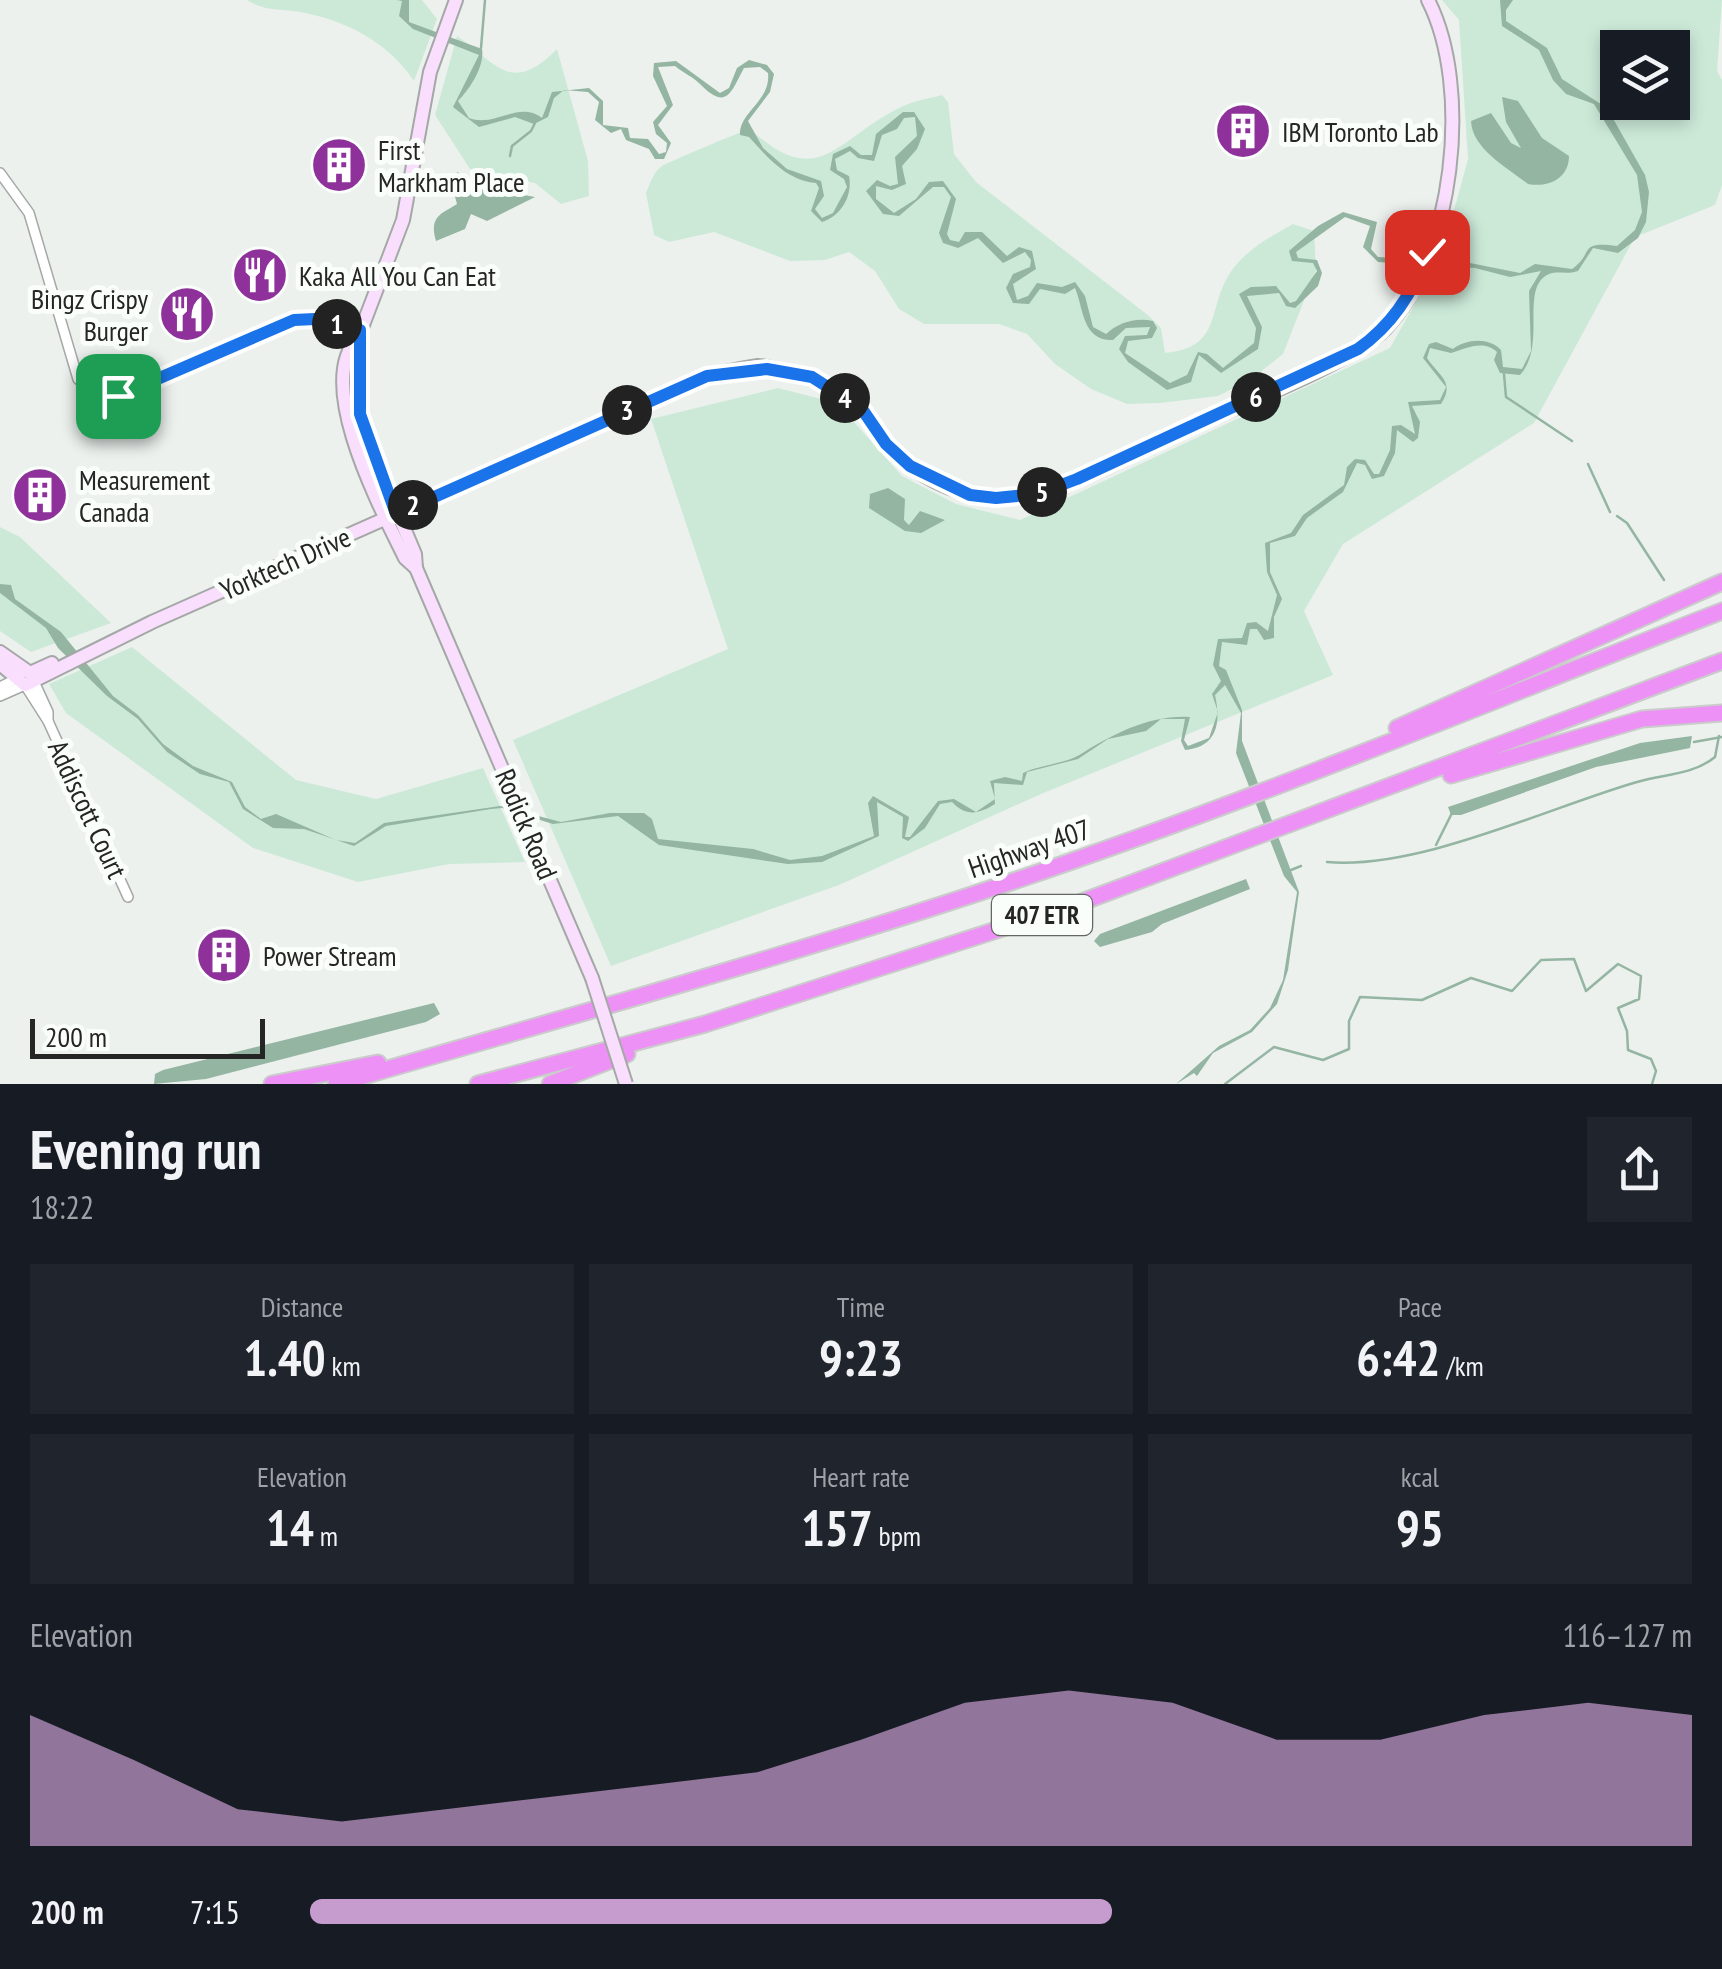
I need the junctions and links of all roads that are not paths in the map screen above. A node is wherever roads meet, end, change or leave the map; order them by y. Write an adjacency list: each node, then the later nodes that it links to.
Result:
1 (456, 0): 4 (street, Rodick Road)
2 (1428, 0): 5 (street, Yorktech Drive)
3 (0, 173): 4 (street)
4 (359, 334): 5 (street, Rodick Road)
5 (391, 516): 11 (street, Yorktech Drive); 24 (street, Rodick Road, bridge)
6 (1722, 582): 15 (highway)
7 (1722, 610): 15 (highway, Highway 407 / 407 ETR)
8 (0, 652): 11 (street)
9 (1722, 661): 16 (highway, 407 ETR)
10 (0, 664): 11 (street)
11 (27, 679): 12 (street); 13 (street); 17 (street, Addiscott Court)
12 (0, 687)
13 (0, 696)
14 (1722, 713): 16 (highway)
15 (1325, 765): 19 (highway, Highway 407 / 407 ETR)
16 (1374, 795): 18 (highway, 407 ETR)
17 (128, 897)
18 (706, 1024): 22 (highway, 407 ETR); 23 (highway)
19 (456, 1049): 20 (highway); 21 (highway, Highway 407 / 407 ETR)
20 (272, 1084)
21 (336, 1084)
22 (478, 1084)
23 (550, 1084)
24 (626, 1084)

